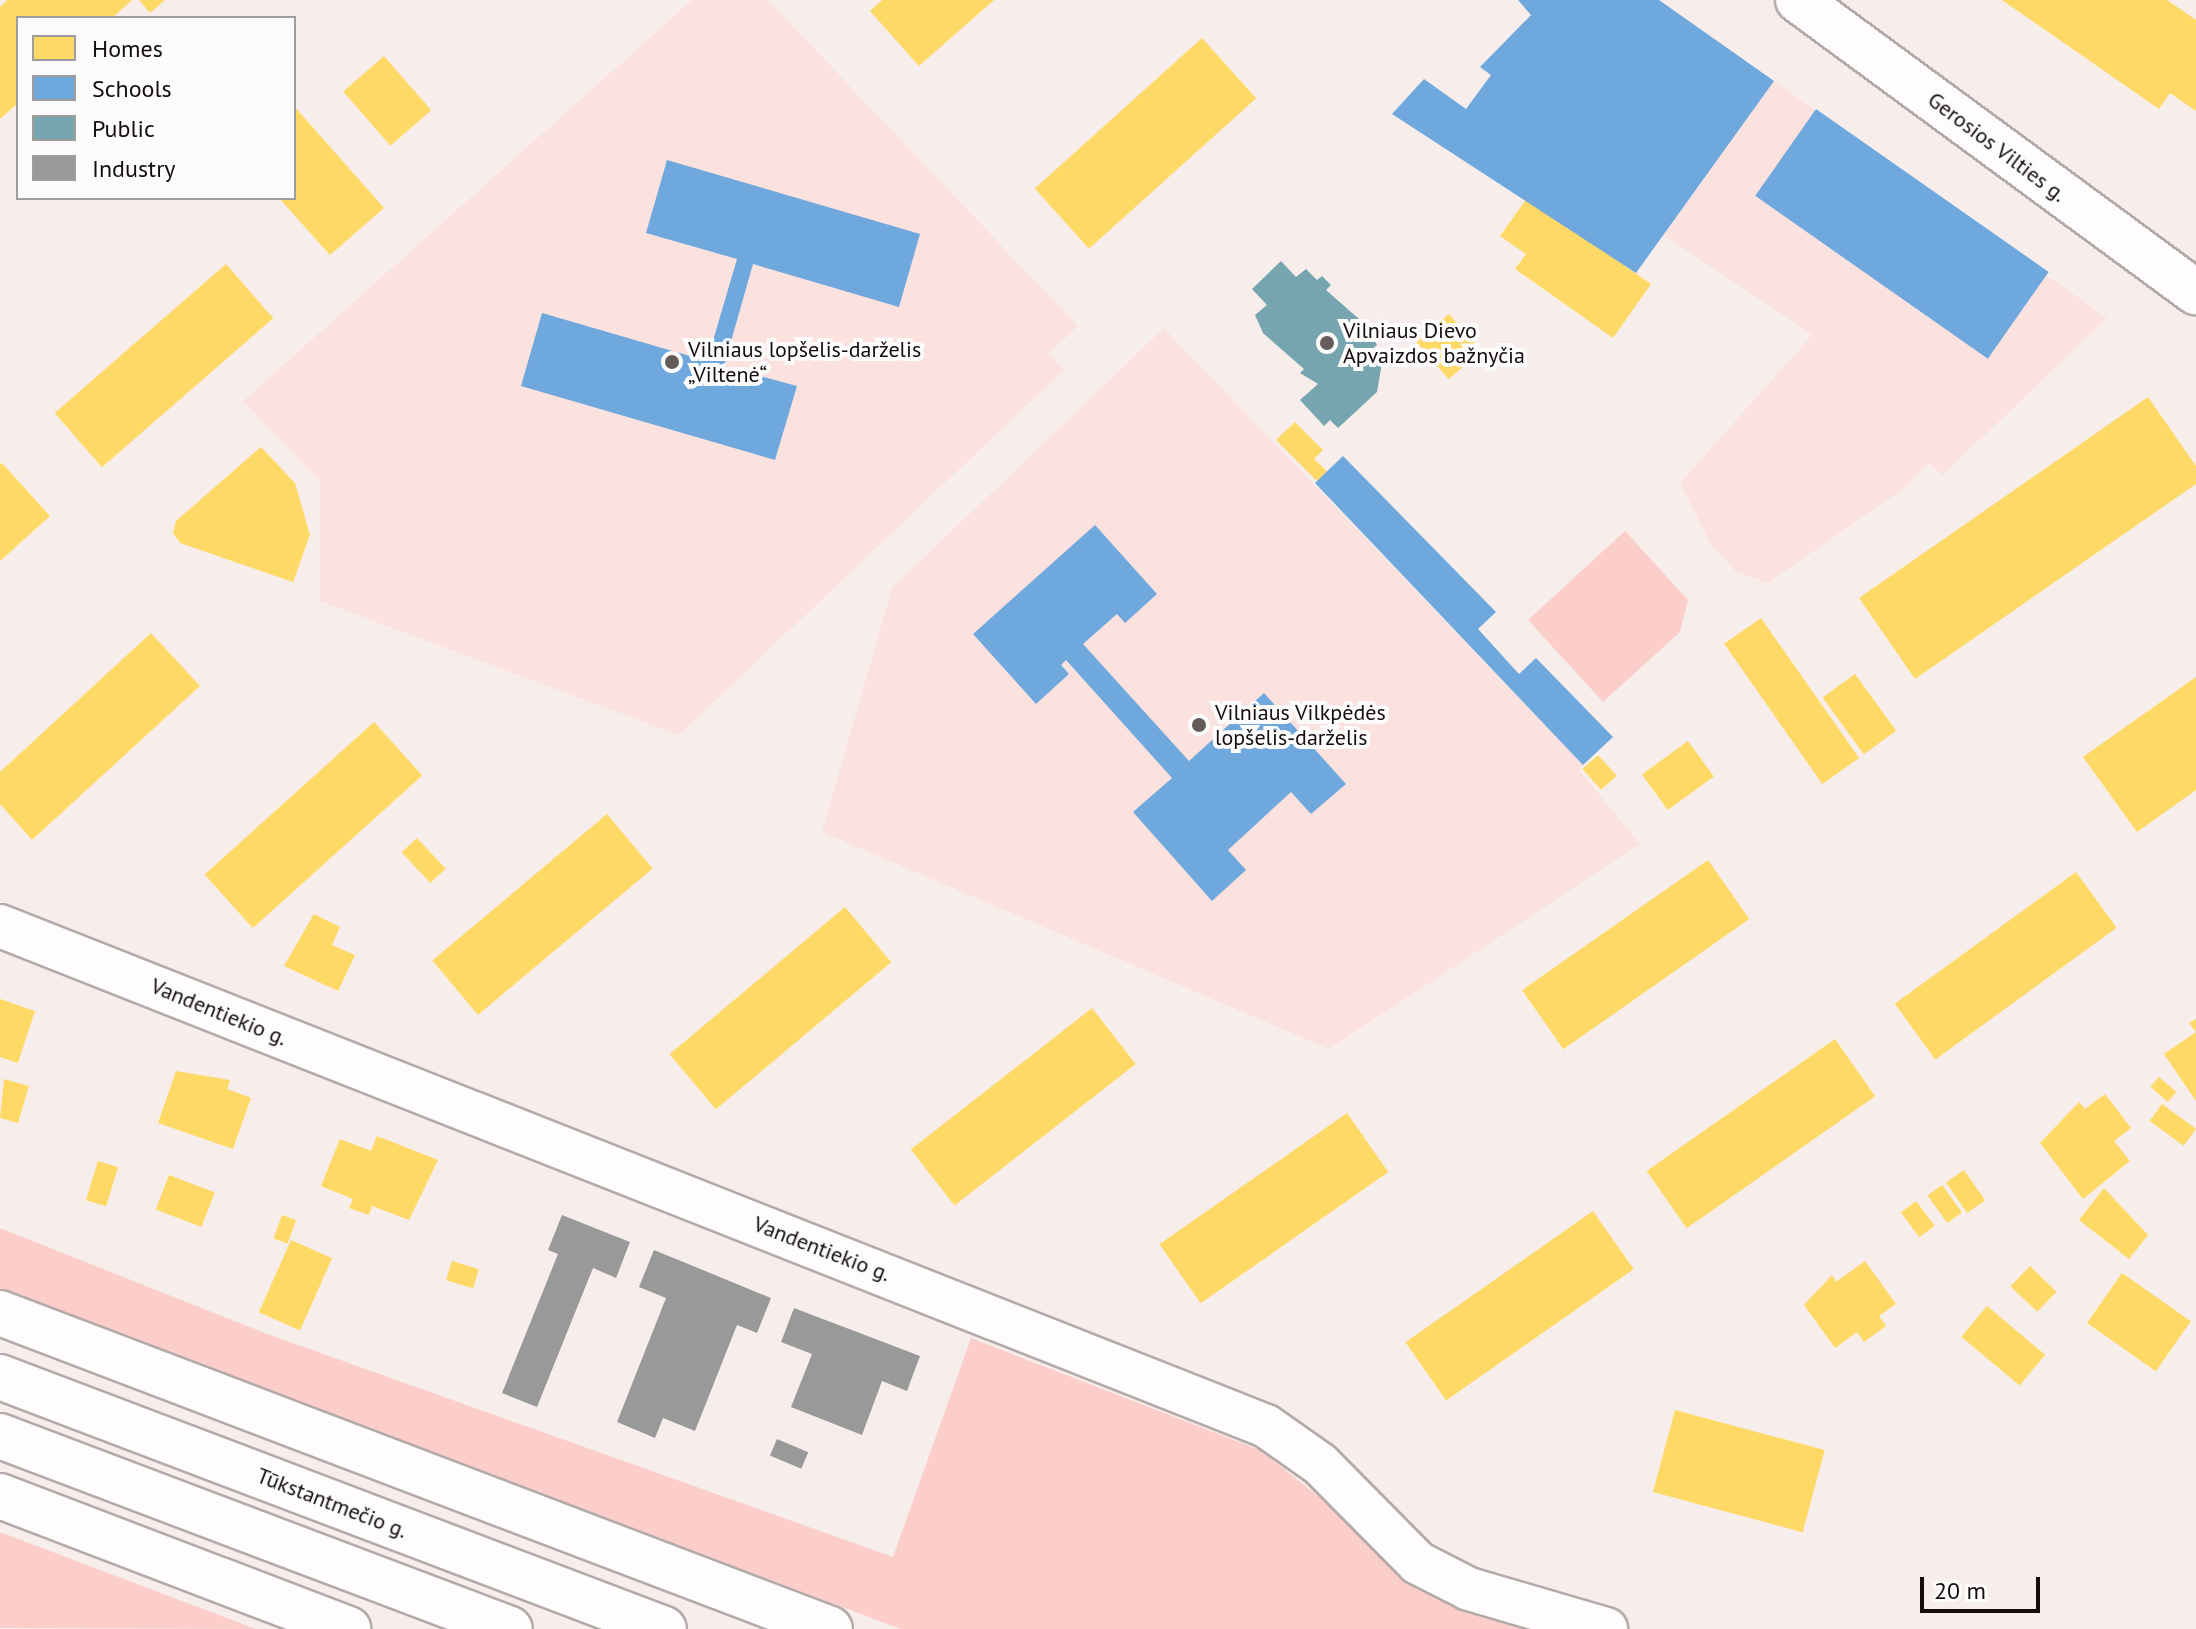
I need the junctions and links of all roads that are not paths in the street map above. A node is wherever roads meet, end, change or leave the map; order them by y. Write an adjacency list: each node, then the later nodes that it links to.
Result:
1 (1798, 0): 2 (main road, Gerosios Vilties g.)
2 (2196, 292)
3 (0, 926): 12 (street, Vandentiekio g.)
4 (0, 1313): 11 (main road)
5 (0, 1377): 10 (main road, Tūkstantmečio g.)
6 (0, 1436): 9 (main road)
7 (0, 1496): 8 (main road)
8 (349, 1629)
9 (510, 1629)
10 (664, 1629)
11 (830, 1629)
12 (1606, 1629)

